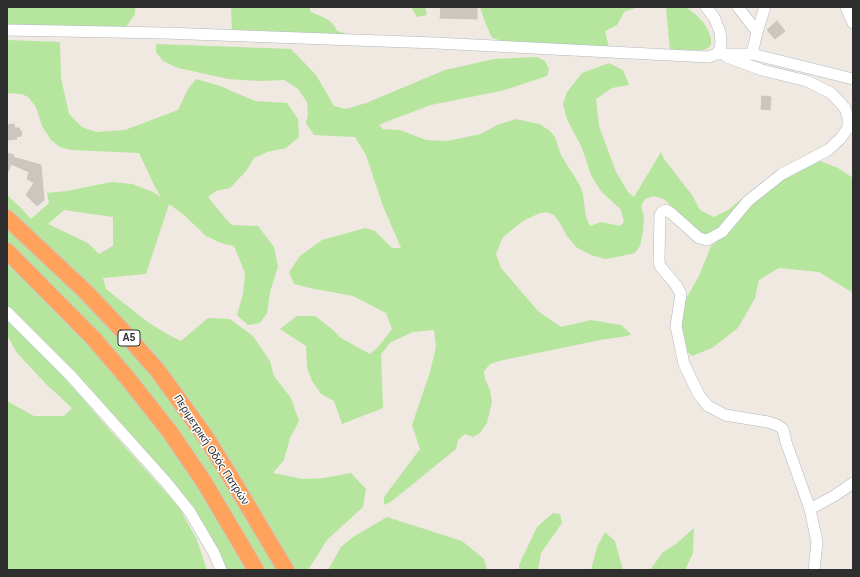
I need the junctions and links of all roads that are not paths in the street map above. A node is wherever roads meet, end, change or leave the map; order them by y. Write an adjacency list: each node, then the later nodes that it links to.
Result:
1 (706, 7): 8 (street)
2 (738, 7): 7 (street)
3 (766, 7): 7 (street)
4 (846, 7): 5 (street)
5 (853, 23)
6 (7, 30): 8 (street)
7 (757, 32): 9 (street)
8 (716, 54): 9 (street); 15 (street)
9 (752, 54): 10 (street)
10 (853, 79)
11 (7, 218): 18 (highway, Περιμετρική Οδός Πατρών / Α5)
12 (7, 251): 17 (highway, Α5)
13 (7, 312): 16 (street)
14 (853, 483): 15 (street)
15 (810, 509): 19 (street)
16 (221, 570)
17 (256, 570)
18 (286, 570)
19 (814, 570)

